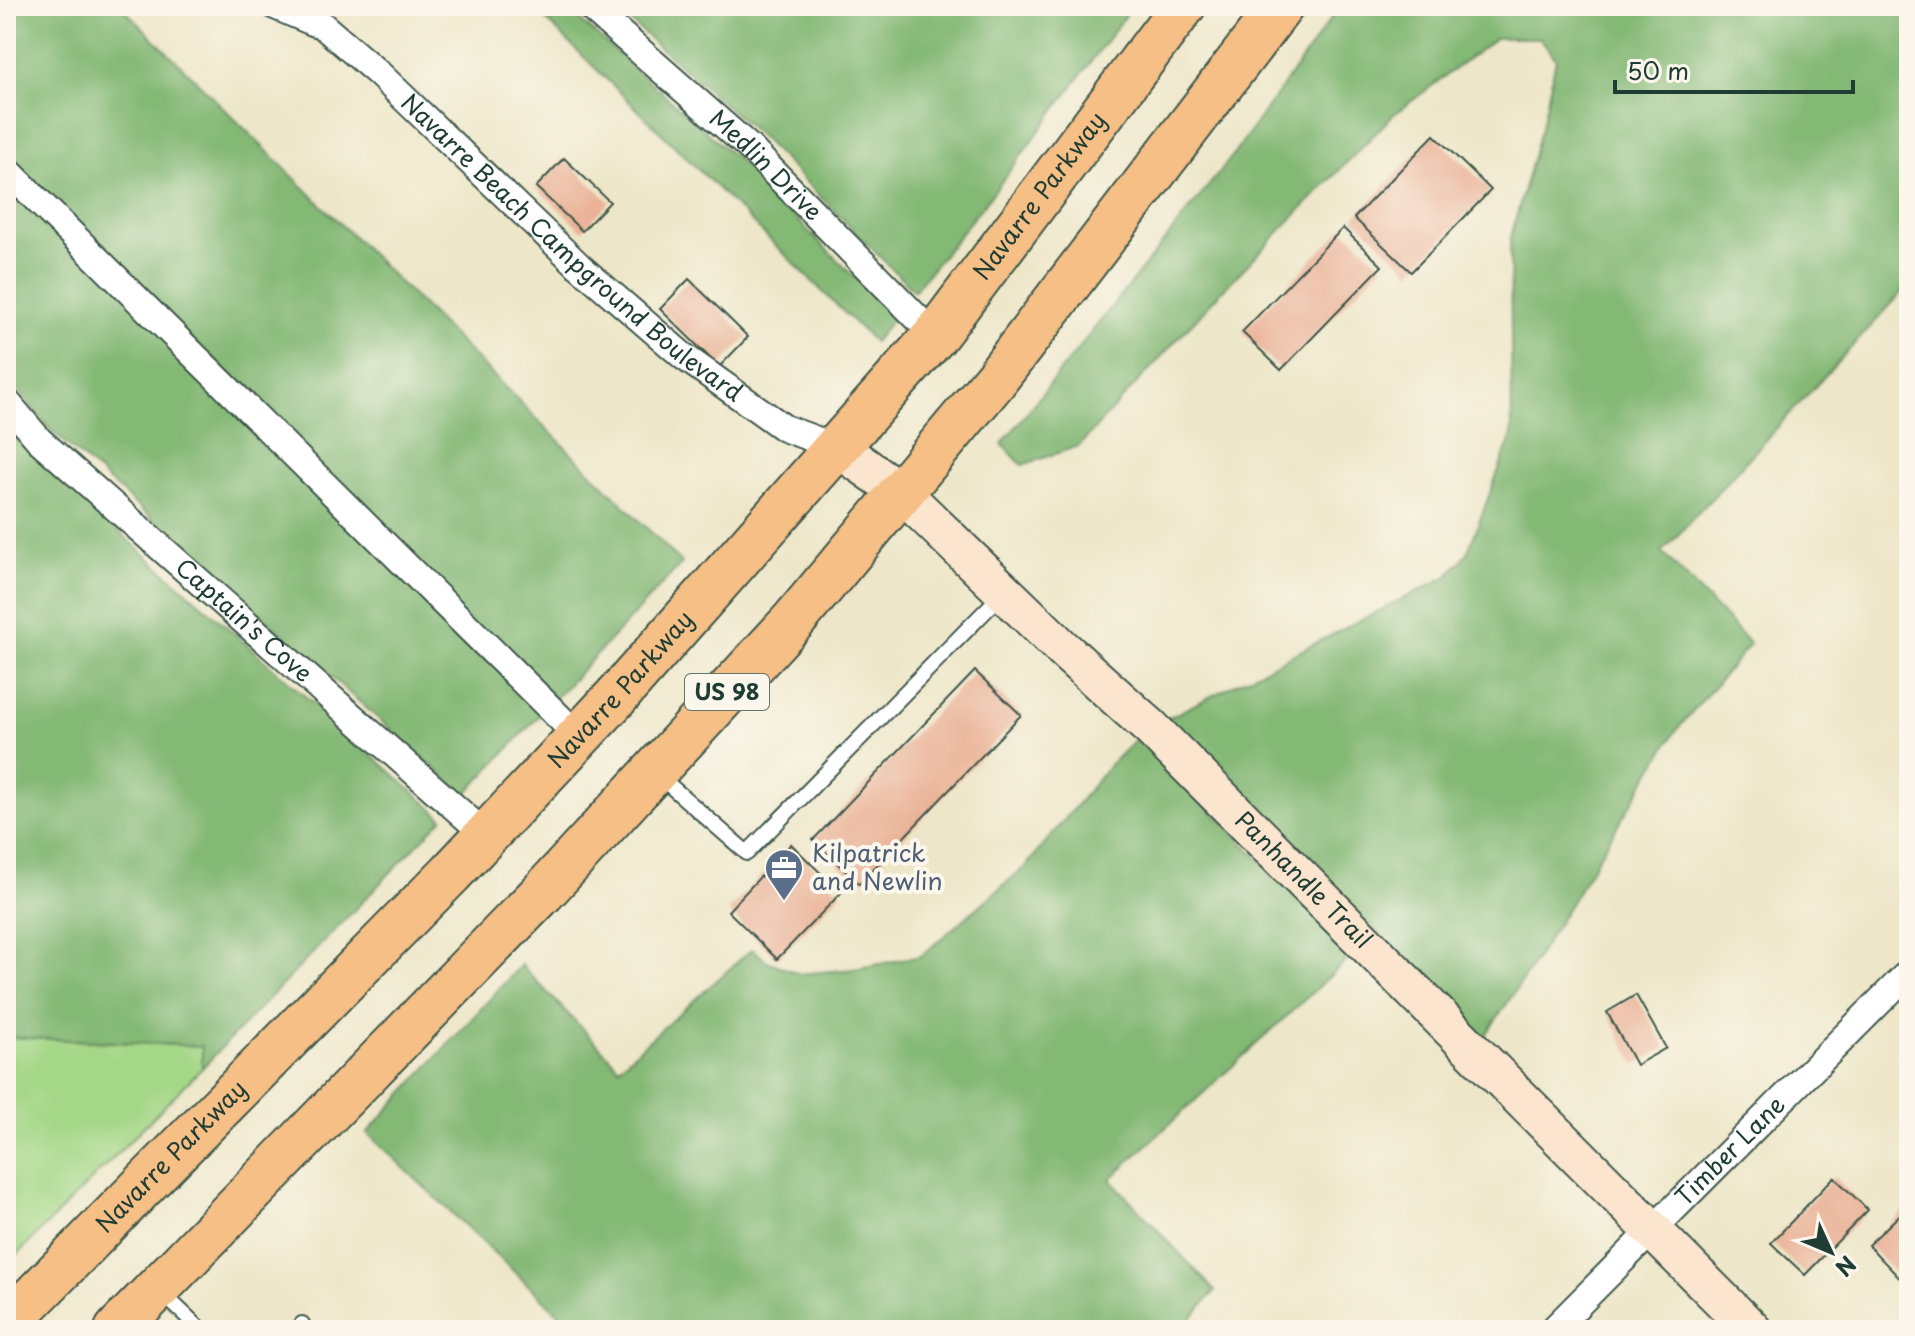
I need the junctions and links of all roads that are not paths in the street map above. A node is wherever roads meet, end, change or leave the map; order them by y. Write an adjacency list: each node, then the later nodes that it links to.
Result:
1 (275, 6): 6 (street, Navarre Beach Campground Boulevard)
2 (589, 6): 9 (street, Medlin Drive)
3 (1183, 6): 9 (highway, Navarre Parkway / US 98)
4 (1252, 6): 8 (highway)
5 (1281, 6): 8 (highway, US 98)
6 (309, 15): 11 (street, Navarre Beach Campground Boulevard)
7 (6, 169): 14 (street)
8 (1079, 271): 12 (highway, US 98)
9 (935, 336): 11 (highway, Navarre Parkway / US 98)
10 (6, 401): 16 (street, Captain's Cove)
11 (838, 448): 12 (street, Panhandle Trail); 14 (highway, Navarre Parkway / US 98)
12 (901, 492): 13 (street, Panhandle Trail); 15 (highway, US 98)
13 (1004, 593): 15 (lane); 18 (street, Panhandle Trail)
14 (579, 737): 16 (highway, Navarre Parkway / US 98)
15 (654, 772): 19 (highway, US 98)
16 (486, 835): 20 (highway, Navarre Parkway / US 98)
17 (1909, 972): 18 (street, Timber Lane)
18 (1652, 1231): 23 (street, Timber Lane); 24 (street, Panhandle Trail)
19 (157, 1289): 21 (highway, US 98); 22 (lane)
20 (6, 1325)
21 (117, 1330)
22 (201, 1330)
23 (1553, 1330)
24 (1752, 1330)

